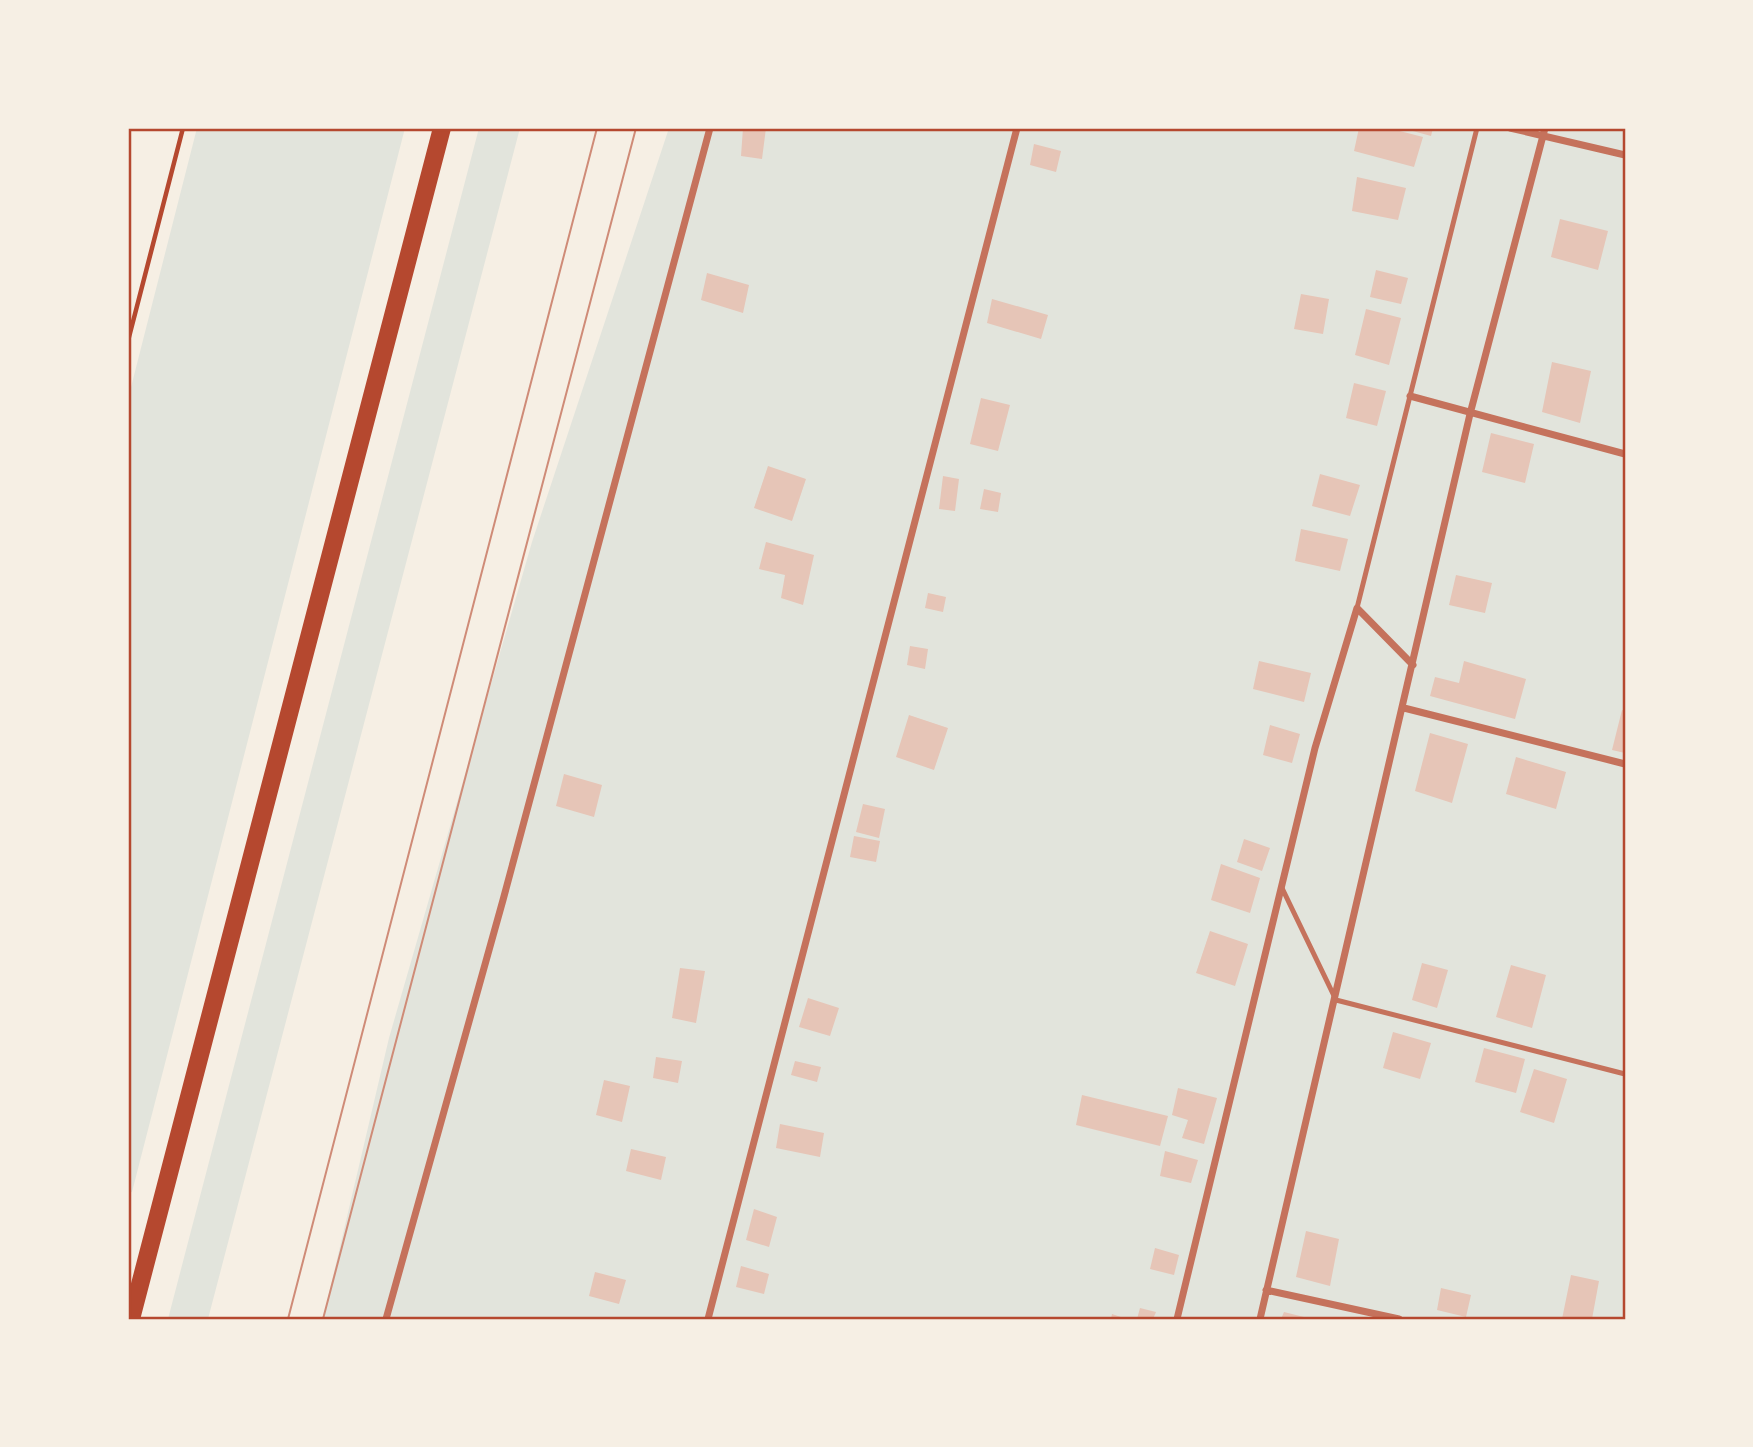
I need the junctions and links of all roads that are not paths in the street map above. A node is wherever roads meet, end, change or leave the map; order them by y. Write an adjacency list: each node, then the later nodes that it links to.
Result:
1 (442, 128): 19 (main road)
2 (710, 128): 20 (street)
3 (1017, 128): 21 (street)
4 (1477, 128): 8 (lane)
5 (1510, 128): 6 (street)
6 (1544, 132): 7 (street); 9 (street)
7 (1625, 155)
8 (1410, 396): 9 (street); 11 (lane)
9 (1470, 414): 10 (street); 12 (street)
10 (1625, 454)
11 (1357, 608): 12 (street); 15 (street)
12 (1413, 666): 13 (street)
13 (1405, 708): 14 (street); 16 (street)
14 (1625, 764)
15 (1282, 888): 16 (lane); 22 (street)
16 (1336, 1000): 17 (lane); 18 (street)
17 (1625, 1074)
18 (1266, 1290): 23 (street); 24 (street)
19 (131, 1319)
20 (386, 1319)
21 (708, 1319)
22 (1177, 1319)
23 (1260, 1319)
24 (1399, 1319)

